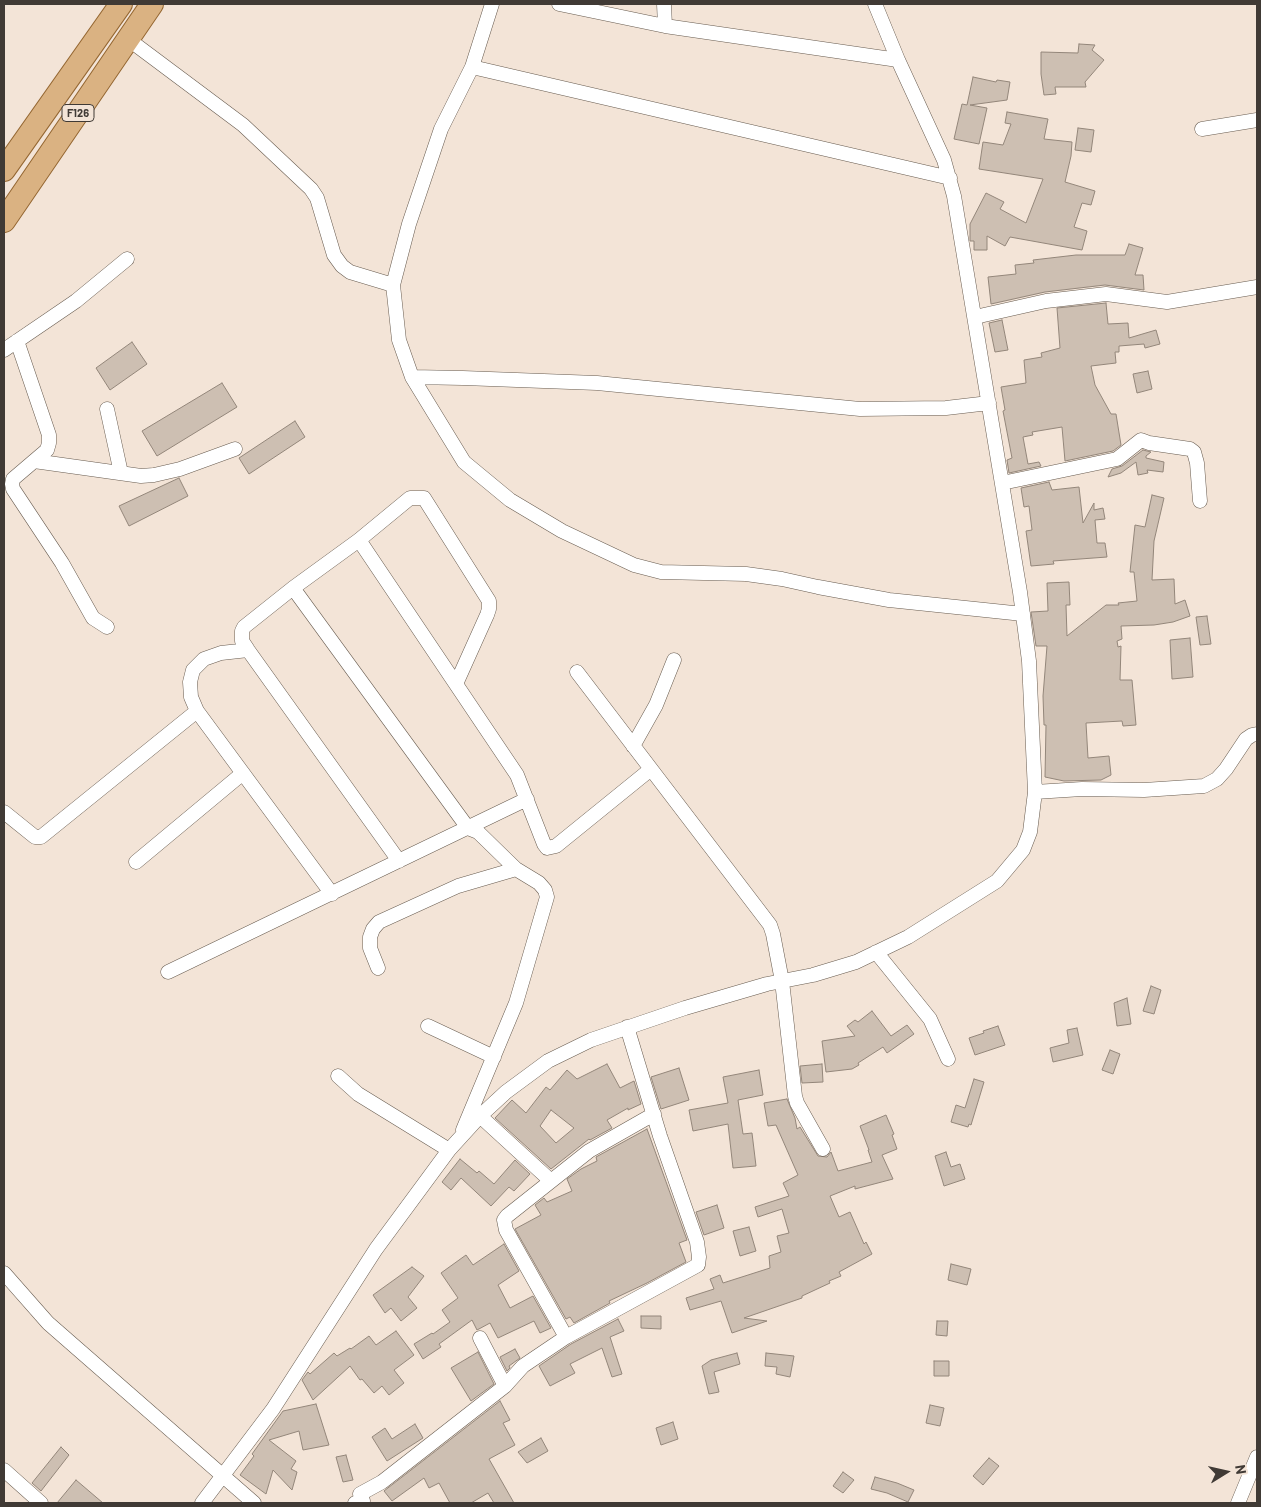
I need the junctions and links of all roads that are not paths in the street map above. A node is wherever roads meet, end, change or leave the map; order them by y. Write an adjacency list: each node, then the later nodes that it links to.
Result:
1 (121, 4): 13 (main road, F126)
2 (152, 4): 8 (main road, F126)
3 (492, 4): 10 (street)
4 (559, 4): 7 (street)
5 (664, 4): 7 (street)
6 (876, 4): 9 (street)
7 (665, 26): 9 (street)
8 (128, 39): 15 (main road, F126); 17 (street)
9 (898, 60): 14 (street)
10 (472, 67): 14 (street); 17 (street)
11 (1257, 120): 12 (street)
12 (1202, 129)
13 (4, 170)
14 (950, 178): 19 (street)
15 (4, 221)
16 (127, 259): 20 (street)
17 (393, 286): 22 (street)
18 (1257, 287): 19 (street)
19 (975, 318): 23 (street)
20 (17, 341): 21 (street); 26 (street)
21 (4, 350)
22 (412, 377): 23 (street); 32 (street)
23 (989, 403): 28 (street)
24 (107, 409): 27 (street)
25 (235, 448): 27 (street)
26 (34, 461): 27 (street); 33 (street)
27 (121, 473)
28 (1002, 483): 29 (street); 32 (street)
29 (1200, 501)
30 (359, 540): 31 (street); 37 (street); 37 (street)
31 (293, 588): 34 (street); 46 (street)
32 (1023, 614): 43 (street)
33 (108, 627)
34 (248, 650): 38 (street); 47 (street)
35 (674, 660): 40 (street)
36 (577, 672): 40 (street)
37 (456, 684): 44 (street)
38 (198, 711): 42 (street); 45 (street)
39 (1257, 734): 43 (street)
40 (633, 746): 41 (street)
41 (650, 769): 44 (street); 54 (street)
42 (243, 773): 48 (street); 50 (street)
43 (1035, 792): 51 (street)
44 (527, 799): 46 (street)
45 (4, 812)
46 (468, 828): 47 (street); 49 (street)
47 (399, 861): 50 (street)
48 (136, 862)
49 (516, 869): 52 (street); 57 (street)
50 (332, 894): 53 (street)
51 (876, 952): 54 (street); 58 (street)
52 (378, 968)
53 (168, 972)
54 (782, 981): 56 (street); 63 (street)
55 (428, 1026): 57 (street)
56 (627, 1027): 60 (street); 61 (street)
57 (494, 1057): 62 (street)
58 (948, 1059)
59 (338, 1076): 64 (street)
60 (654, 1114): 65 (street); 68 (street)
61 (480, 1116): 62 (street); 65 (street)
62 (460, 1138): 64 (street)
63 (823, 1149)
64 (449, 1150): 72 (street)
65 (551, 1181): 68 (street)
66 (4, 1273): 72 (street)
67 (480, 1338): 69 (street)
68 (566, 1338): 69 (street)
69 (505, 1386): 76 (street)
70 (1257, 1457): 77 (street)
71 (4, 1470): 73 (street)
72 (224, 1475): 74 (street); 75 (street)
73 (41, 1503)
74 (202, 1503)
75 (254, 1503)
76 (355, 1503)
77 (1238, 1503)

